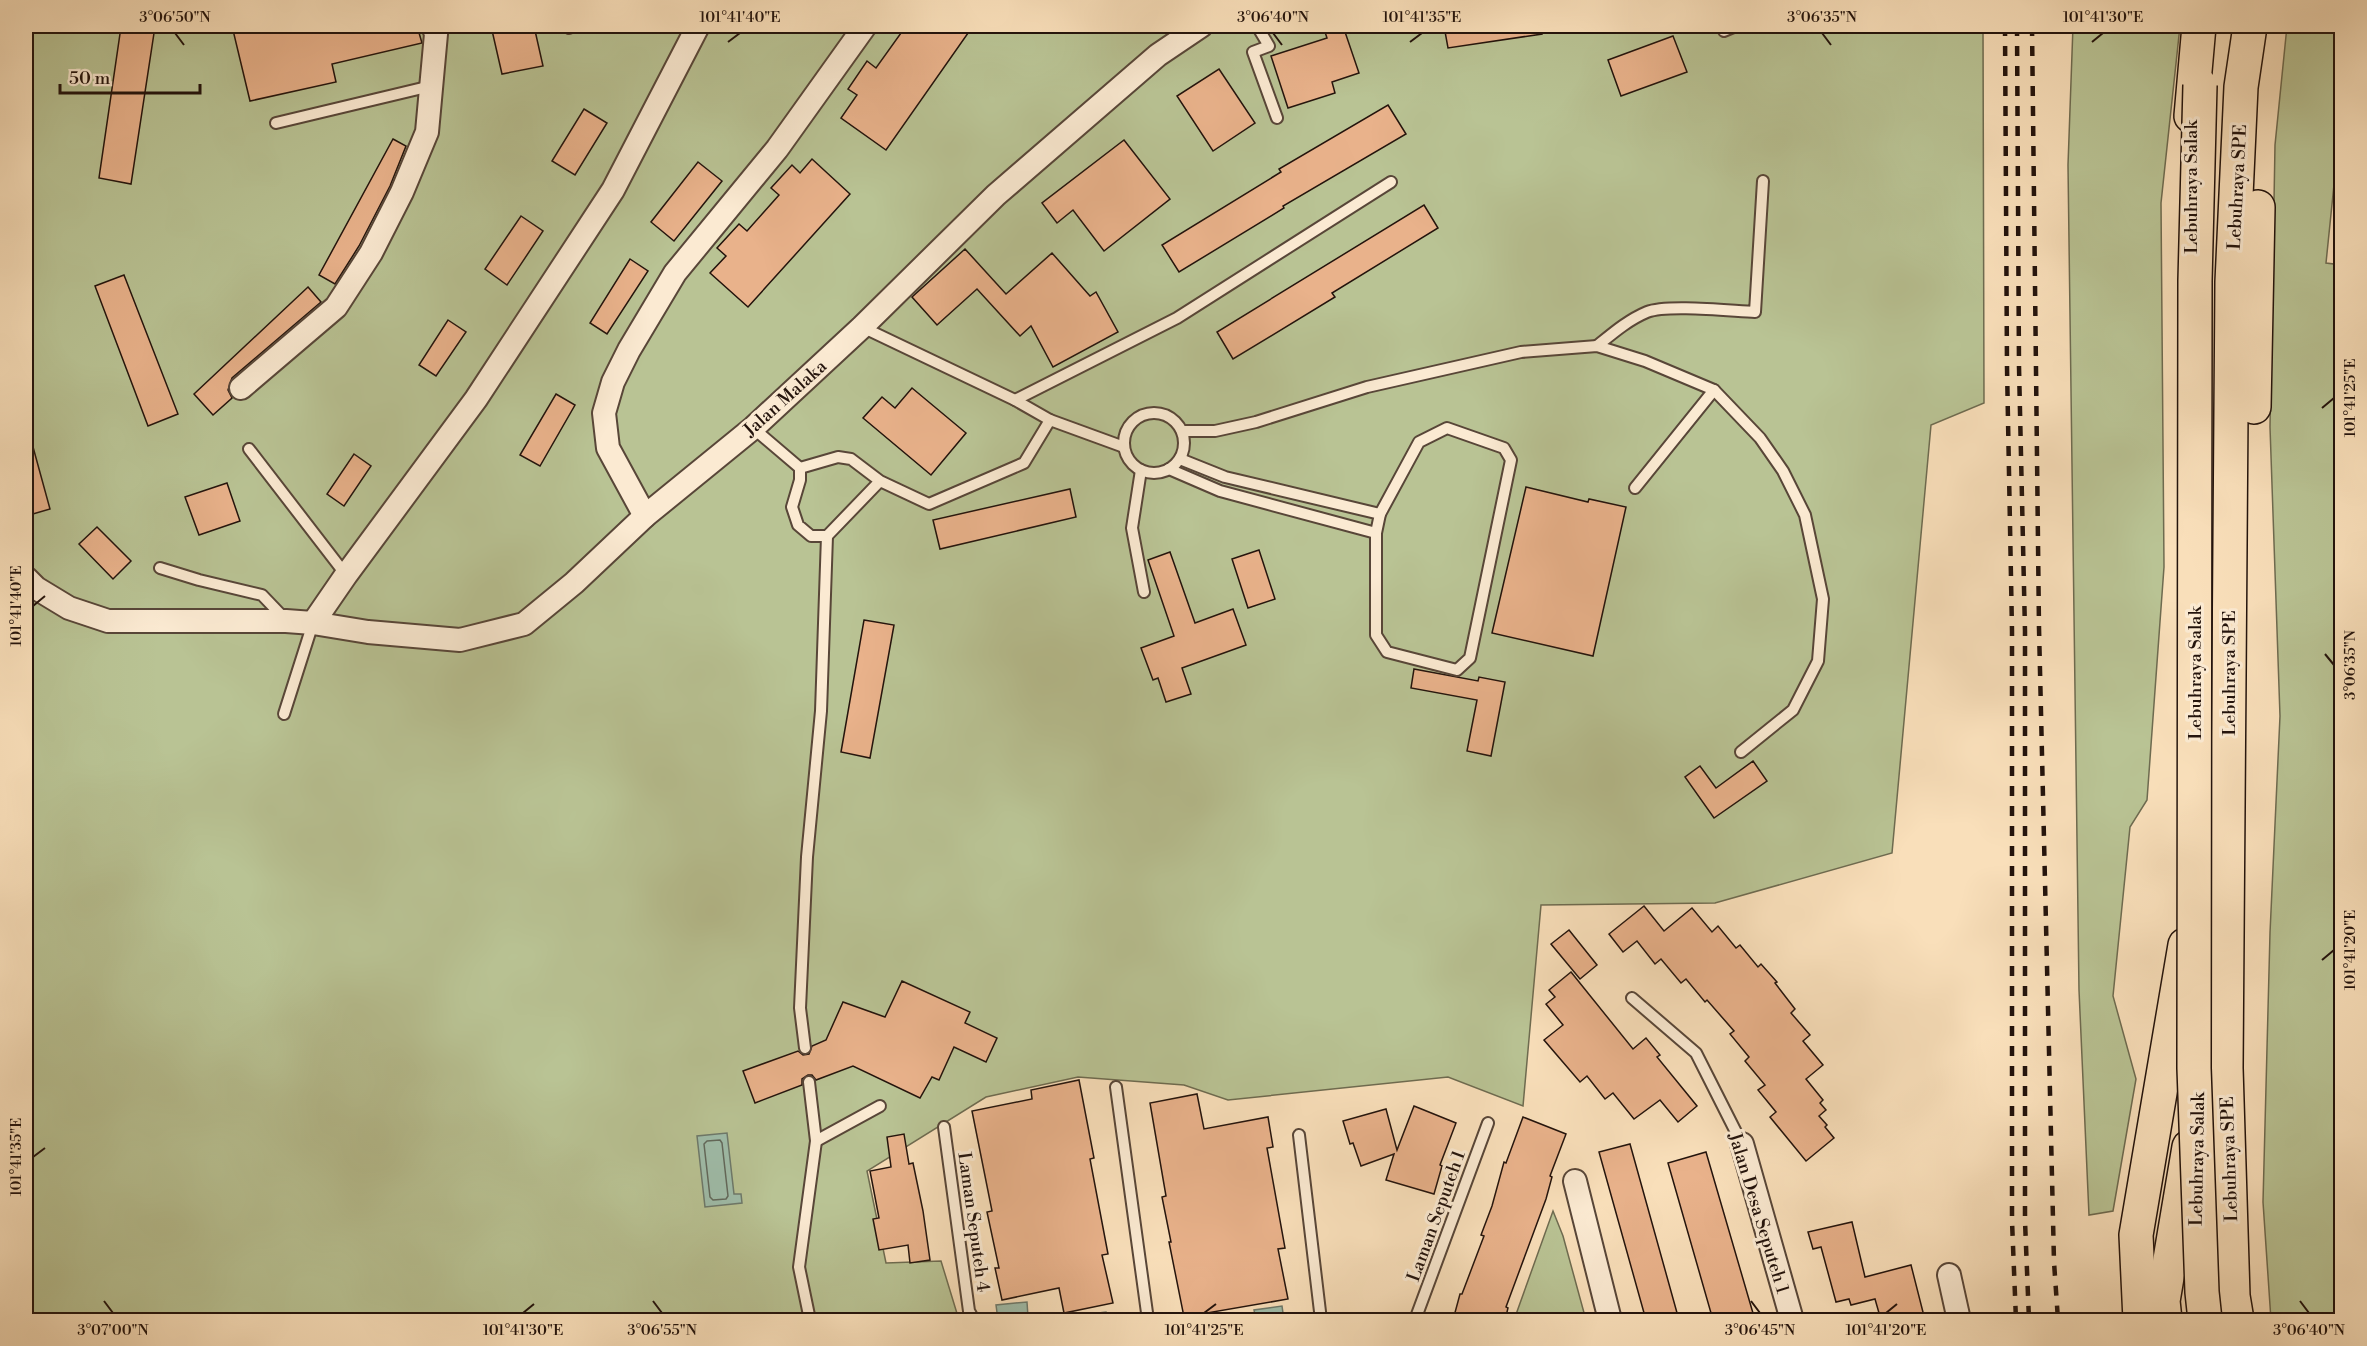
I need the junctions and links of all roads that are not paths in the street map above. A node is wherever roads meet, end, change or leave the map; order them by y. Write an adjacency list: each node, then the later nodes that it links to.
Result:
1 (433, 26): 12 (street)
2 (698, 26): 38 (street)
3 (865, 26): 34 (street)
4 (1201, 26): 17 (street, Jalan Malaka)
5 (1257, 26): 13 (lane)
6 (1736, 26): 11 (lane)
7 (2199, 26): 50 (highway, Lebuhraya Salak)
8 (2210, 26): 45 (highway, Lebuhraya SPE, bridge)
9 (2250, 26): 71 (highway, Lebuhraya SPE)
10 (2266, 26): 71 (highway)
11 (1724, 32)
12 (431, 86): 14 (lane); 19 (street)
13 (1277, 118)
14 (276, 123)
15 (1763, 181): 18 (lane)
16 (1391, 182): 21 (lane)
17 (862, 327): 21 (lane); 23 (street, Jalan Malaka)
18 (1598, 346): 20 (lane); 24 (lane)
19 (241, 388)
20 (1714, 390): 32 (lane); 44 (lane)
21 (1015, 400): 22 (lane)
22 (1050, 420): 25 (lane); 31 (lane)
23 (753, 428): 28 (lane); 34 (street, Jalan Malaka)
24 (1182, 431): 25 (lane); 27 (lane)
25 (1124, 447): 29 (lane)
26 (249, 449): 38 (lane)
27 (1180, 459): 30 (lane); 33 (lane)
28 (800, 468): 31 (lane); 36 (lane)
29 (1141, 470): 30 (lane); 40 (lane)
30 (1169, 470): 35 (lane)
31 (880, 481): 36 (lane)
32 (1635, 488)
33 (1380, 514): 35 (lane); 35 (lane)
34 (645, 516): 42 (street, Jalan Malaka)
35 (1376, 532)
36 (827, 536): 47 (lane)
37 (160, 568): 41 (lane)
38 (346, 575): 42 (street)
39 (26, 578): 41 (street, Jalan Malaka)
40 (1144, 592)
41 (286, 621): 42 (street, Jalan Malaka)
42 (313, 623): 43 (lane)
43 (284, 714)
44 (1741, 752)
45 (2194, 892): 67 (highway, bridge); 70 (highway, Lebuhraya SPE, bridge)
46 (1632, 998): 56 (lane, Jalan Desa Seputeh 1)
47 (805, 1048)
48 (809, 1082): 55 (lane)
49 (1116, 1087): 61 (lane)
50 (2198, 1095): 68 (highway); 69 (highway, Lebuhraya Salak)
51 (880, 1106): 55 (lane)
52 (1488, 1123): 63 (lane, Laman Seputeh 1)
53 (944, 1128): 60 (lane, Laman Seputeh 4)
54 (1299, 1136): 62 (lane)
55 (816, 1141): 59 (lane)
56 (1742, 1144): 65 (street, Jalan Desa Seputeh 1)
57 (1575, 1181): 64 (street)
58 (1949, 1275): 66 (street)
59 (810, 1320)
60 (974, 1320)
61 (1148, 1320)
62 (1321, 1320)
63 (1415, 1320)
64 (1610, 1320)
65 (1792, 1320)
66 (1959, 1320)
67 (2140, 1320)
68 (2164, 1320)
69 (2198, 1320)
70 (2205, 1320)
71 (2237, 1320)

